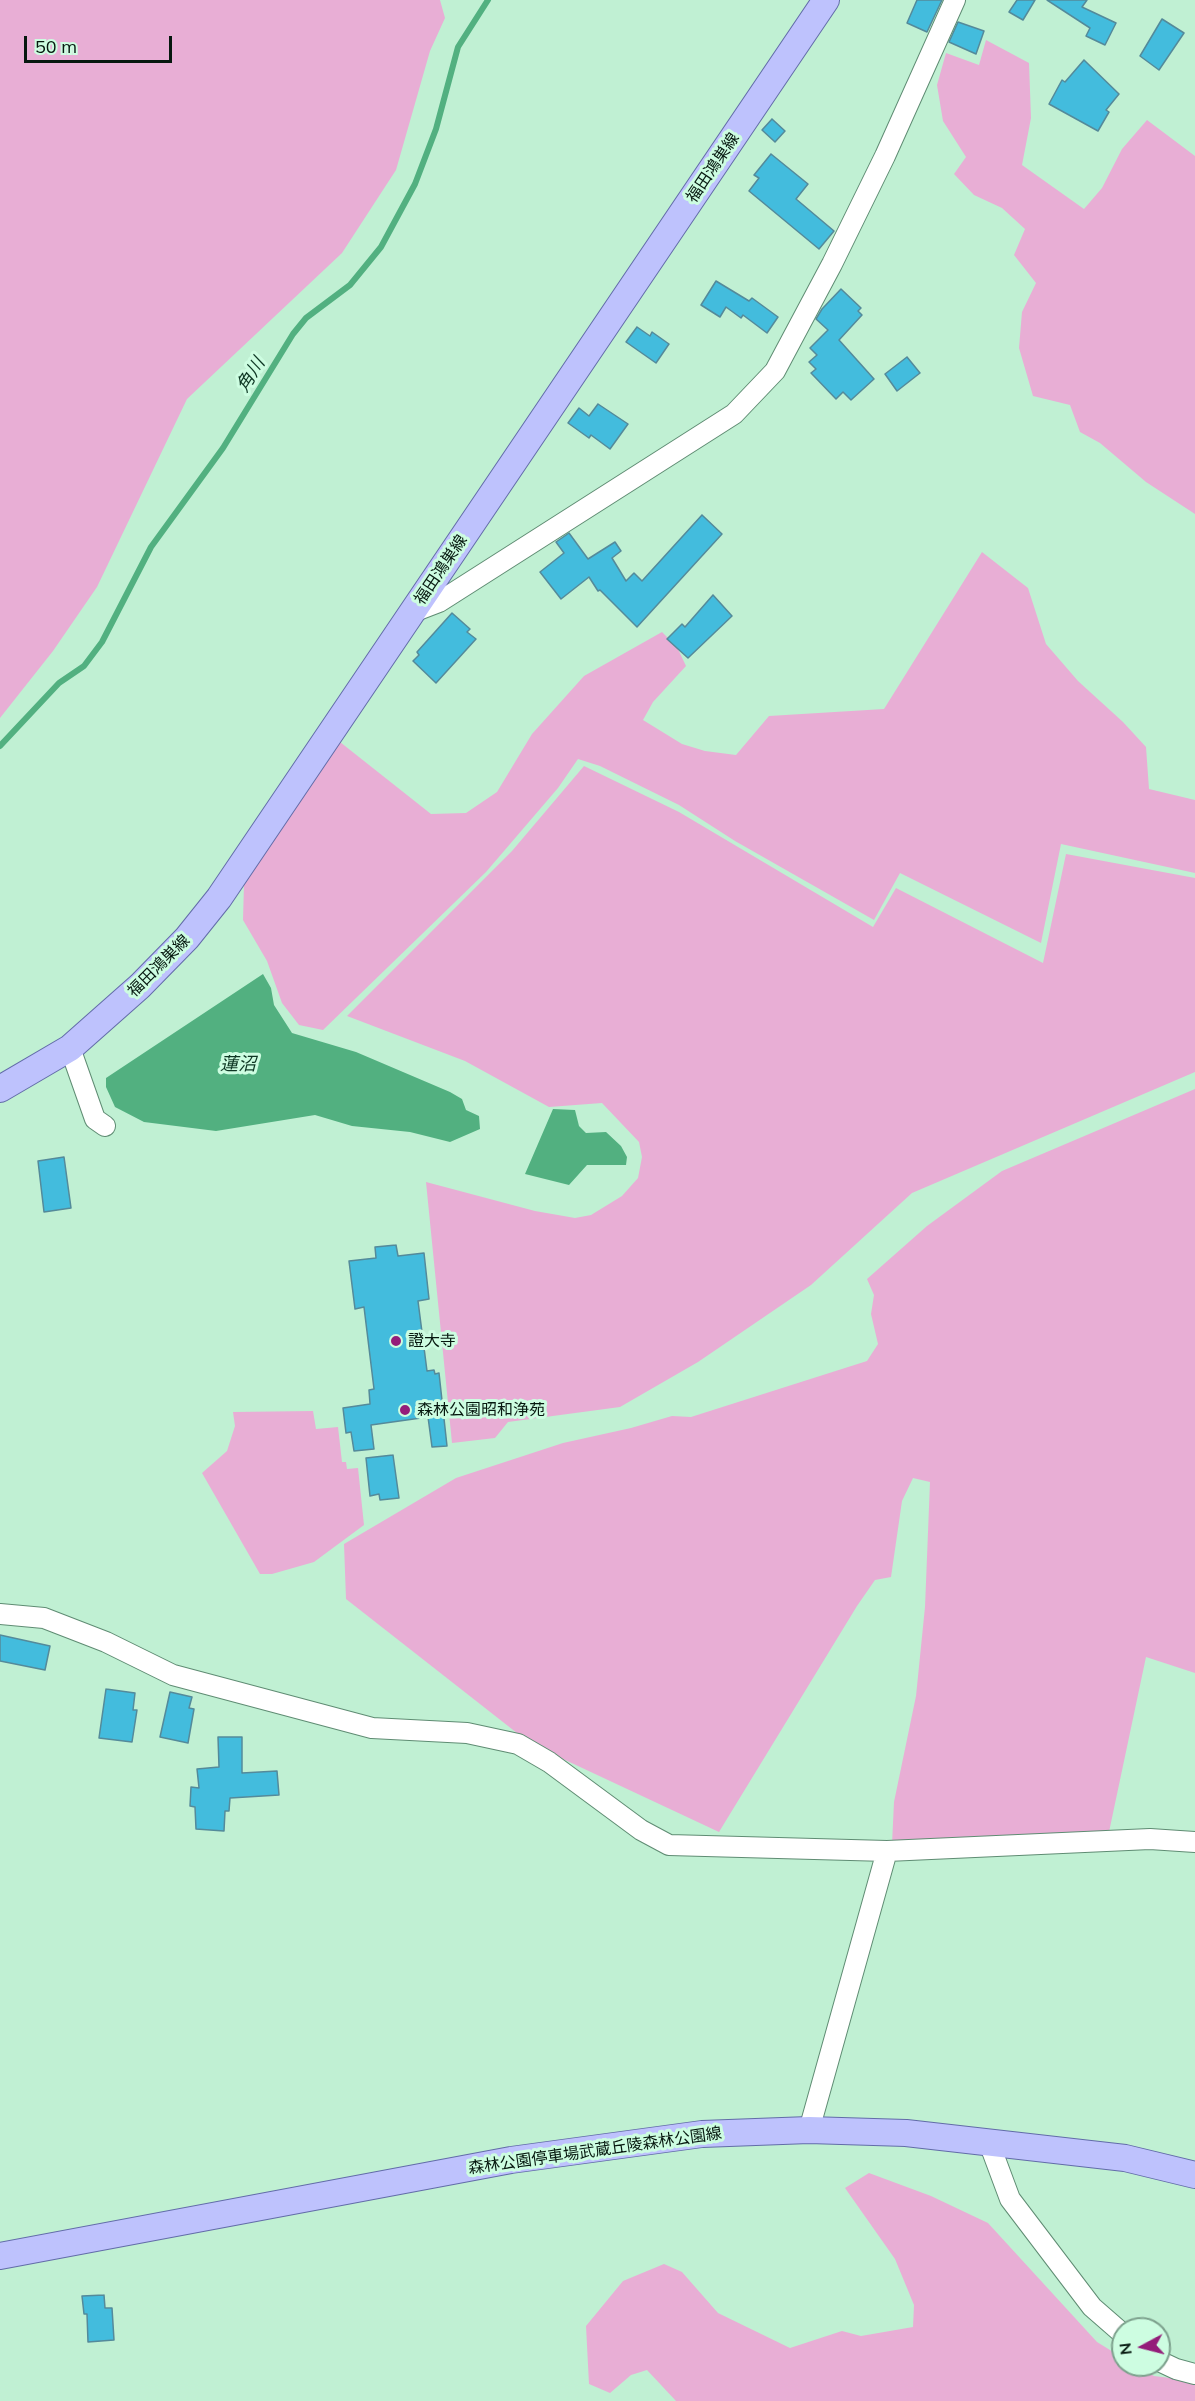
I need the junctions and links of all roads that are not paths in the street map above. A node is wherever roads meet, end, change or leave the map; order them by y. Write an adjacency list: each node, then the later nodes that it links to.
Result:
1 (826, 0): 3 (main road, 福田鴻巣線)
2 (955, 0): 3 (street)
3 (412, 612): 4 (main road, 福田鴻巣線)
4 (70, 1048): 5 (main road, 福田鴻巣線); 6 (street)
5 (0, 1089)
6 (105, 1126)
7 (0, 1614): 9 (street)
8 (1195, 1842): 9 (street)
9 (888, 1851): 10 (street)
10 (809, 2130): 11 (main road, 森林公園停車場武蔵丘陵森林公園線); 13 (main road, 森林公園停車場武蔵丘陵森林公園線)
11 (987, 2140): 12 (main road, 森林公園停車場武蔵丘陵森林公園線); 14 (street)
12 (1195, 2175)
13 (0, 2256)
14 (1111, 2324)
15 (1171, 2367): 16 (street)
16 (1195, 2374)

